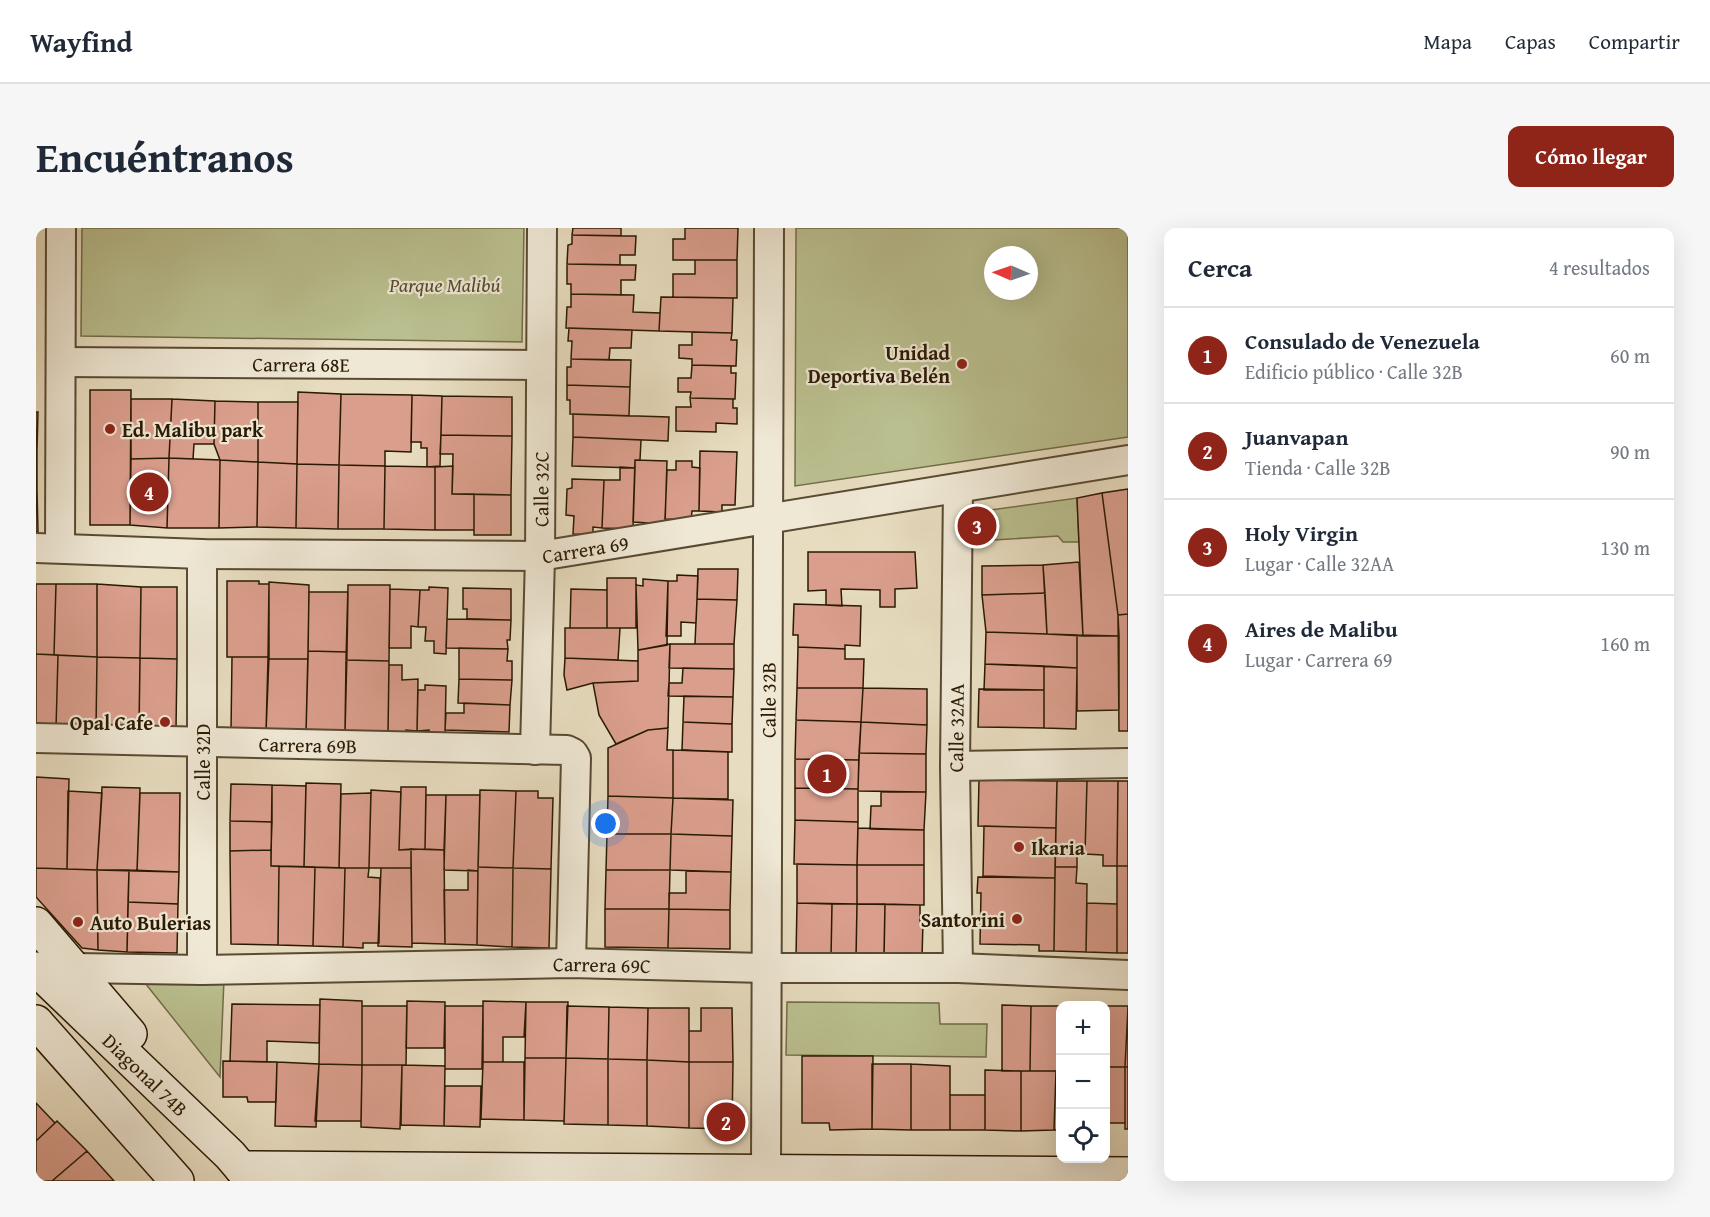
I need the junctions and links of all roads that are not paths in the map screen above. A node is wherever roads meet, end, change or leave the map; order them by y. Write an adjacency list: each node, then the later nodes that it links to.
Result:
1 (61, 228): 4 (street)
2 (542, 228): 5 (street, Calle 32C)
3 (769, 228): 8 (street, Calle 32B)
4 (61, 362): 5 (street, Carrera 68E); 9 (street)
5 (540, 365): 11 (street, Calle 32C)
6 (1128, 460): 7 (street, Carrera 69)
7 (958, 488): 8 (street, Carrera 69); 16 (street, Calle 32AA)
8 (768, 519): 11 (street, Carrera 69); 20 (street, Calle 32B)
9 (48, 548): 10 (street, Carrera 69)
10 (202, 554): 11 (street, Carrera 69); 13 (street, Calle 32D)
11 (540, 556): 14 (street, Calle 32C)
12 (36, 738): 13 (street, Carrera 69B)
13 (202, 742): 14 (street, Carrera 69B); 23 (street, Calle 32D)
14 (536, 750): 18 (street, Carrera 69B)
15 (1128, 763): 16 (street)
16 (955, 766): 21 (street, Calle 32AA)
17 (36, 924): 19 (main road)
18 (571, 963): 20 (street, Carrera 69C); 23 (street, Carrera 69C)
19 (76, 968): 23 (street, Carrera 69C); 27 (main road)
20 (766, 968): 21 (street, Carrera 69C); 28 (street, Calle 32B)
21 (958, 968): 24 (street, Carrera 69C)
22 (36, 969): 27 (main road, Diagonal 74B)
23 (202, 970)
24 (1128, 975)
25 (36, 1022): 31 (main road)
26 (36, 1047): 30 (main road)
27 (241, 1168): 28 (main road)
28 (766, 1171): 29 (main road)
29 (1120, 1176)
30 (167, 1181)
31 (177, 1181)

